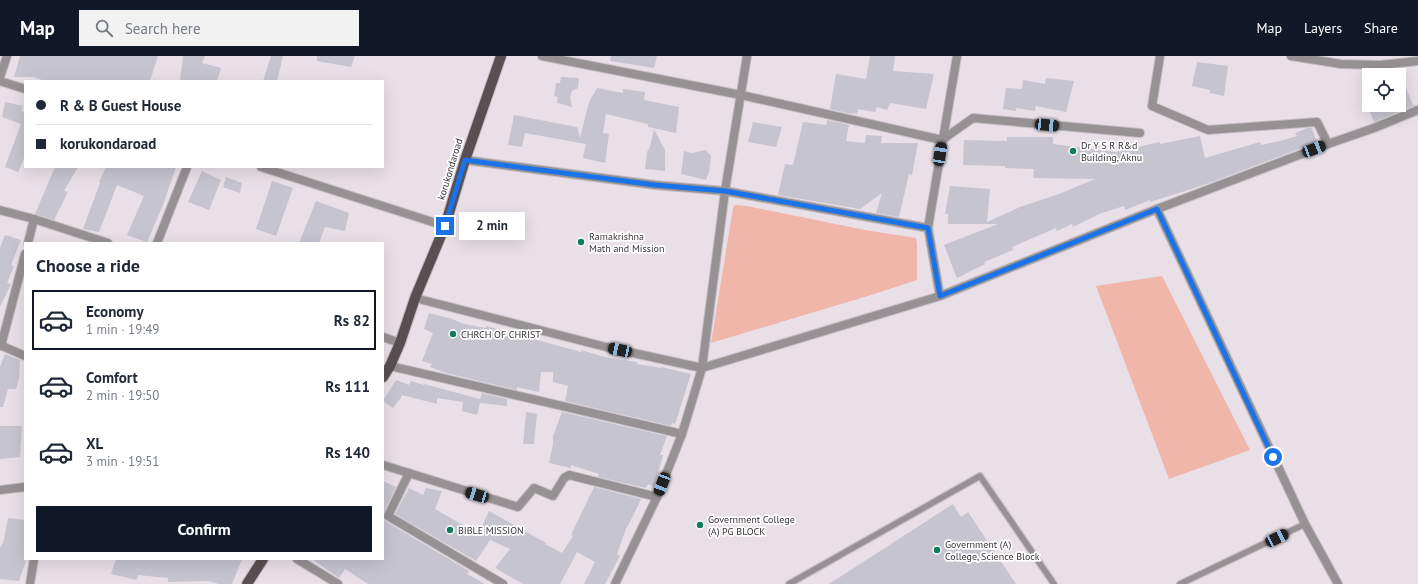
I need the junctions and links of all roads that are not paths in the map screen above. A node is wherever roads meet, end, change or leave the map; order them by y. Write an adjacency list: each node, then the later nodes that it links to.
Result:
1 (7, 56): 9 (street)
2 (501, 56): 17 (main road, korukondaroad)
3 (542, 56): 12 (street)
4 (747, 56): 12 (street)
5 (957, 56): 15 (street)
6 (1160, 56): 16 (street)
7 (1291, 56): 8 (street)
8 (1418, 61)
9 (0, 77)
10 (0, 81): 11 (street)
11 (24, 89)
12 (741, 95): 15 (street); 20 (street)
13 (1418, 110): 16 (street)
14 (1140, 134): 15 (street)
15 (942, 140): 25 (street)
16 (1328, 144): 21 (street)
17 (465, 160): 20 (street); 24 (main road, korukondaroad)
18 (187, 168): 28 (street)
19 (264, 168): 24 (street)
20 (725, 191): 25 (street); 37 (street)
21 (1157, 209): 30 (street); 45 (street)
22 (0, 210): 23 (street)
23 (34, 220): 26 (street); 27 (street)
24 (445, 226): 31 (main road, korukondaroad)
25 (928, 228): 30 (street)
26 (28, 242)
27 (105, 242)
28 (157, 242)
29 (24, 258): 34 (street)
30 (940, 296): 37 (street)
31 (415, 298): 33 (main road, korukondaroad); 37 (street)
32 (384, 337): 33 (street)
33 (400, 343): 36 (main road, korukondaroad)
34 (1, 345): 35 (street)
35 (24, 356)
36 (390, 366): 38 (main road, korukondaroad); 39 (street)
37 (702, 368): 39 (street)
38 (384, 376)
39 (682, 434): 44 (street)
40 (384, 465): 41 (street)
41 (409, 473): 44 (street); 52 (street)
42 (24, 487): 43 (street)
43 (0, 490)
44 (657, 497): 53 (street)
45 (1305, 524): 56 (lane); 57 (street)
46 (34, 560): 49 (street)
47 (262, 560): 50 (main road)
48 (299, 560): 51 (street)
49 (30, 584)
50 (247, 584)
51 (338, 584)
52 (503, 584)
53 (615, 584)
54 (789, 584): 55 (lane)
55 (1054, 584)
56 (1180, 584)
57 (1338, 584)

